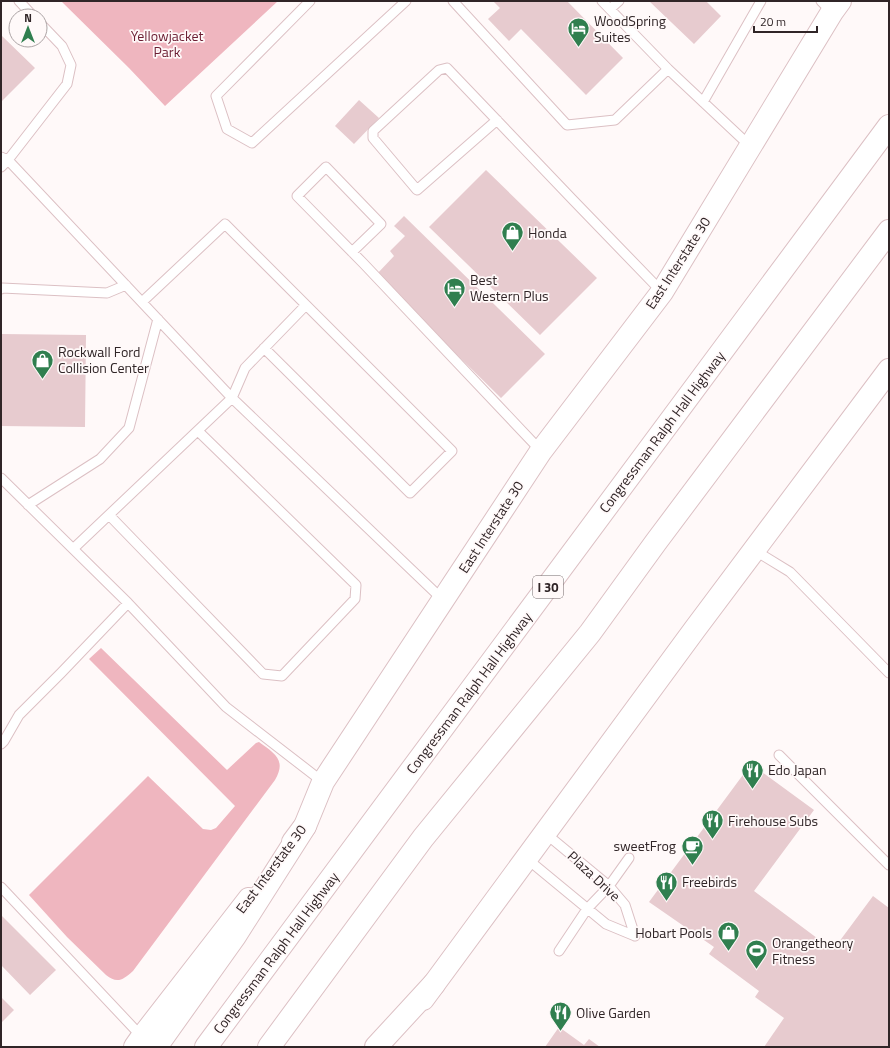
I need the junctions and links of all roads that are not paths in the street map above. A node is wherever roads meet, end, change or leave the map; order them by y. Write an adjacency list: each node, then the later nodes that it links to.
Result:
1 (310, 1): 2 (lane)
2 (406, 1)
3 (452, 1): 11 (lane)
4 (602, 1): 9 (lane)
5 (618, 1): 9 (lane)
6 (750, 1): 7 (lane)
7 (759, 4): 12 (lane)
8 (831, 5): 15 (main road, East Interstate 30)
9 (610, 10): 11 (lane)
10 (48, 31): 16 (lane)
11 (668, 69): 12 (lane)
12 (703, 102): 15 (lane)
13 (497, 120): 13 (lane); 22 (lane)
14 (889, 126): 53 (main road, Congressman Ralph Hall Highway / I 30)
15 (751, 147): 22 (main road, East Interstate 30)
16 (5, 158): 17 (lane); 20 (lane)
17 (1, 167)
18 (889, 231): 54 (main road)
19 (352, 252): 19 (lane); 30 (lane)
20 (126, 285): 21 (lane); 23 (lane)
21 (1, 289)
22 (662, 292): 30 (main road, East Interstate 30)
23 (142, 302): 24 (lane); 25 (lane)
24 (306, 305): 26 (lane); 26 (lane)
25 (158, 319): 28 (lane); 32 (lane)
26 (264, 348): 28 (lane)
27 (889, 370): 35 (main road)
28 (232, 398): 29 (lane); 36 (lane)
29 (198, 431): 33 (lane); 33 (lane)
30 (541, 451): 36 (main road, East Interstate 30)
31 (1, 478): 32 (lane)
32 (28, 505): 34 (lane)
33 (109, 515): 34 (lane)
34 (73, 549): 37 (lane)
35 (754, 550): 38 (lane); 43 (main road)
36 (443, 600): 42 (main road, East Interstate 30)
37 (128, 603): 40 (lane); 42 (lane)
38 (885, 664): 39 (lane)
39 (889, 673)
40 (1, 744)
41 (779, 754): 46 (lane)
42 (323, 782): 52 (main road, East Interstate 30)
43 (545, 832): 44 (main road); 47 (lane, Plaza Drive)
44 (526, 858): 49 (lane, Plaza Drive); 51 (main road)
45 (629, 858): 47 (lane)
46 (889, 865)
47 (609, 886): 49 (lane); 49 (lane, Plaza Drive)
48 (1, 888): 52 (lane)
49 (587, 909): 50 (lane)
50 (559, 951)
51 (434, 984): 55 (main road); 56 (main road)
52 (144, 1044)
53 (206, 1047)
54 (269, 1047)
55 (376, 1047)
56 (388, 1047)

